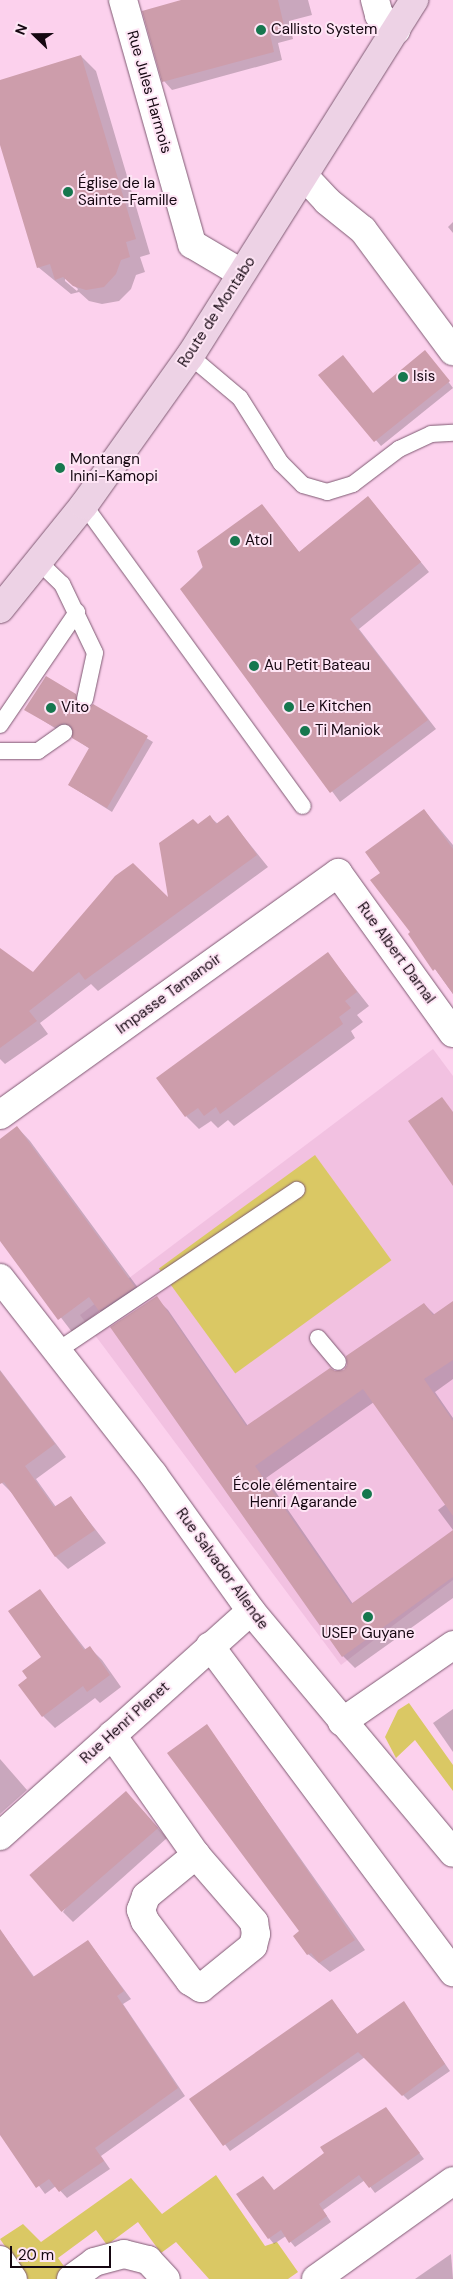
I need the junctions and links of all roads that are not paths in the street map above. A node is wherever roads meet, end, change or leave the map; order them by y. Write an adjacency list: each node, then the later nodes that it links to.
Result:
1 (123, 0): 6 (street, Rue Jules Harmois)
2 (375, 0): 4 (street)
3 (414, 0): 4 (main road, Route de Montabo)
4 (396, 30): 5 (main road, Route de Montabo)
5 (304, 176): 6 (main road, Route de Montabo); 7 (street)
6 (241, 273): 8 (main road, Route de Montabo)
7 (453, 351)
8 (190, 356): 9 (lane); 10 (main road, Route de Montabo)
9 (453, 433)
10 (84, 504): 11 (main road, Route de Montabo); 18 (lane)
11 (39, 562): 12 (main road, Route de Montabo); 13 (lane)
12 (0, 610)
13 (77, 612): 14 (lane); 15 (lane)
14 (85, 699)
15 (0, 725)
16 (64, 733): 17 (lane)
17 (0, 751)
18 (303, 806)
19 (338, 873): 20 (street, Rue Albert Darnal); 21 (street, Impasse Tamanoir)
20 (453, 1033)
21 (0, 1115)
22 (297, 1190): 25 (lane)
23 (0, 1278): 25 (street, Rue Salvador Allende)
24 (318, 1338): 26 (lane)
25 (57, 1351): 27 (street, Rue Salvador Allende)
26 (338, 1362)
27 (251, 1611): 29 (street, Rue Henri Plenet); 30 (street, Rue Salvador Allende)
28 (453, 1645): 30 (street)
29 (210, 1646): 31 (street, Rue Henri Plenet); 35 (street)
30 (342, 1722): 33 (street, Rue Salvador Allende)
31 (112, 1735): 32 (street, Rue Henri Plenet); 34 (street)
32 (0, 1836)
33 (453, 1853)
34 (196, 1855): 34 (street)
35 (453, 1972)
36 (453, 2181): 41 (street)
37 (0, 2260): 38 (street)
38 (13, 2279)
39 (71, 2279): 40 (street)
40 (166, 2279)
41 (316, 2279)

